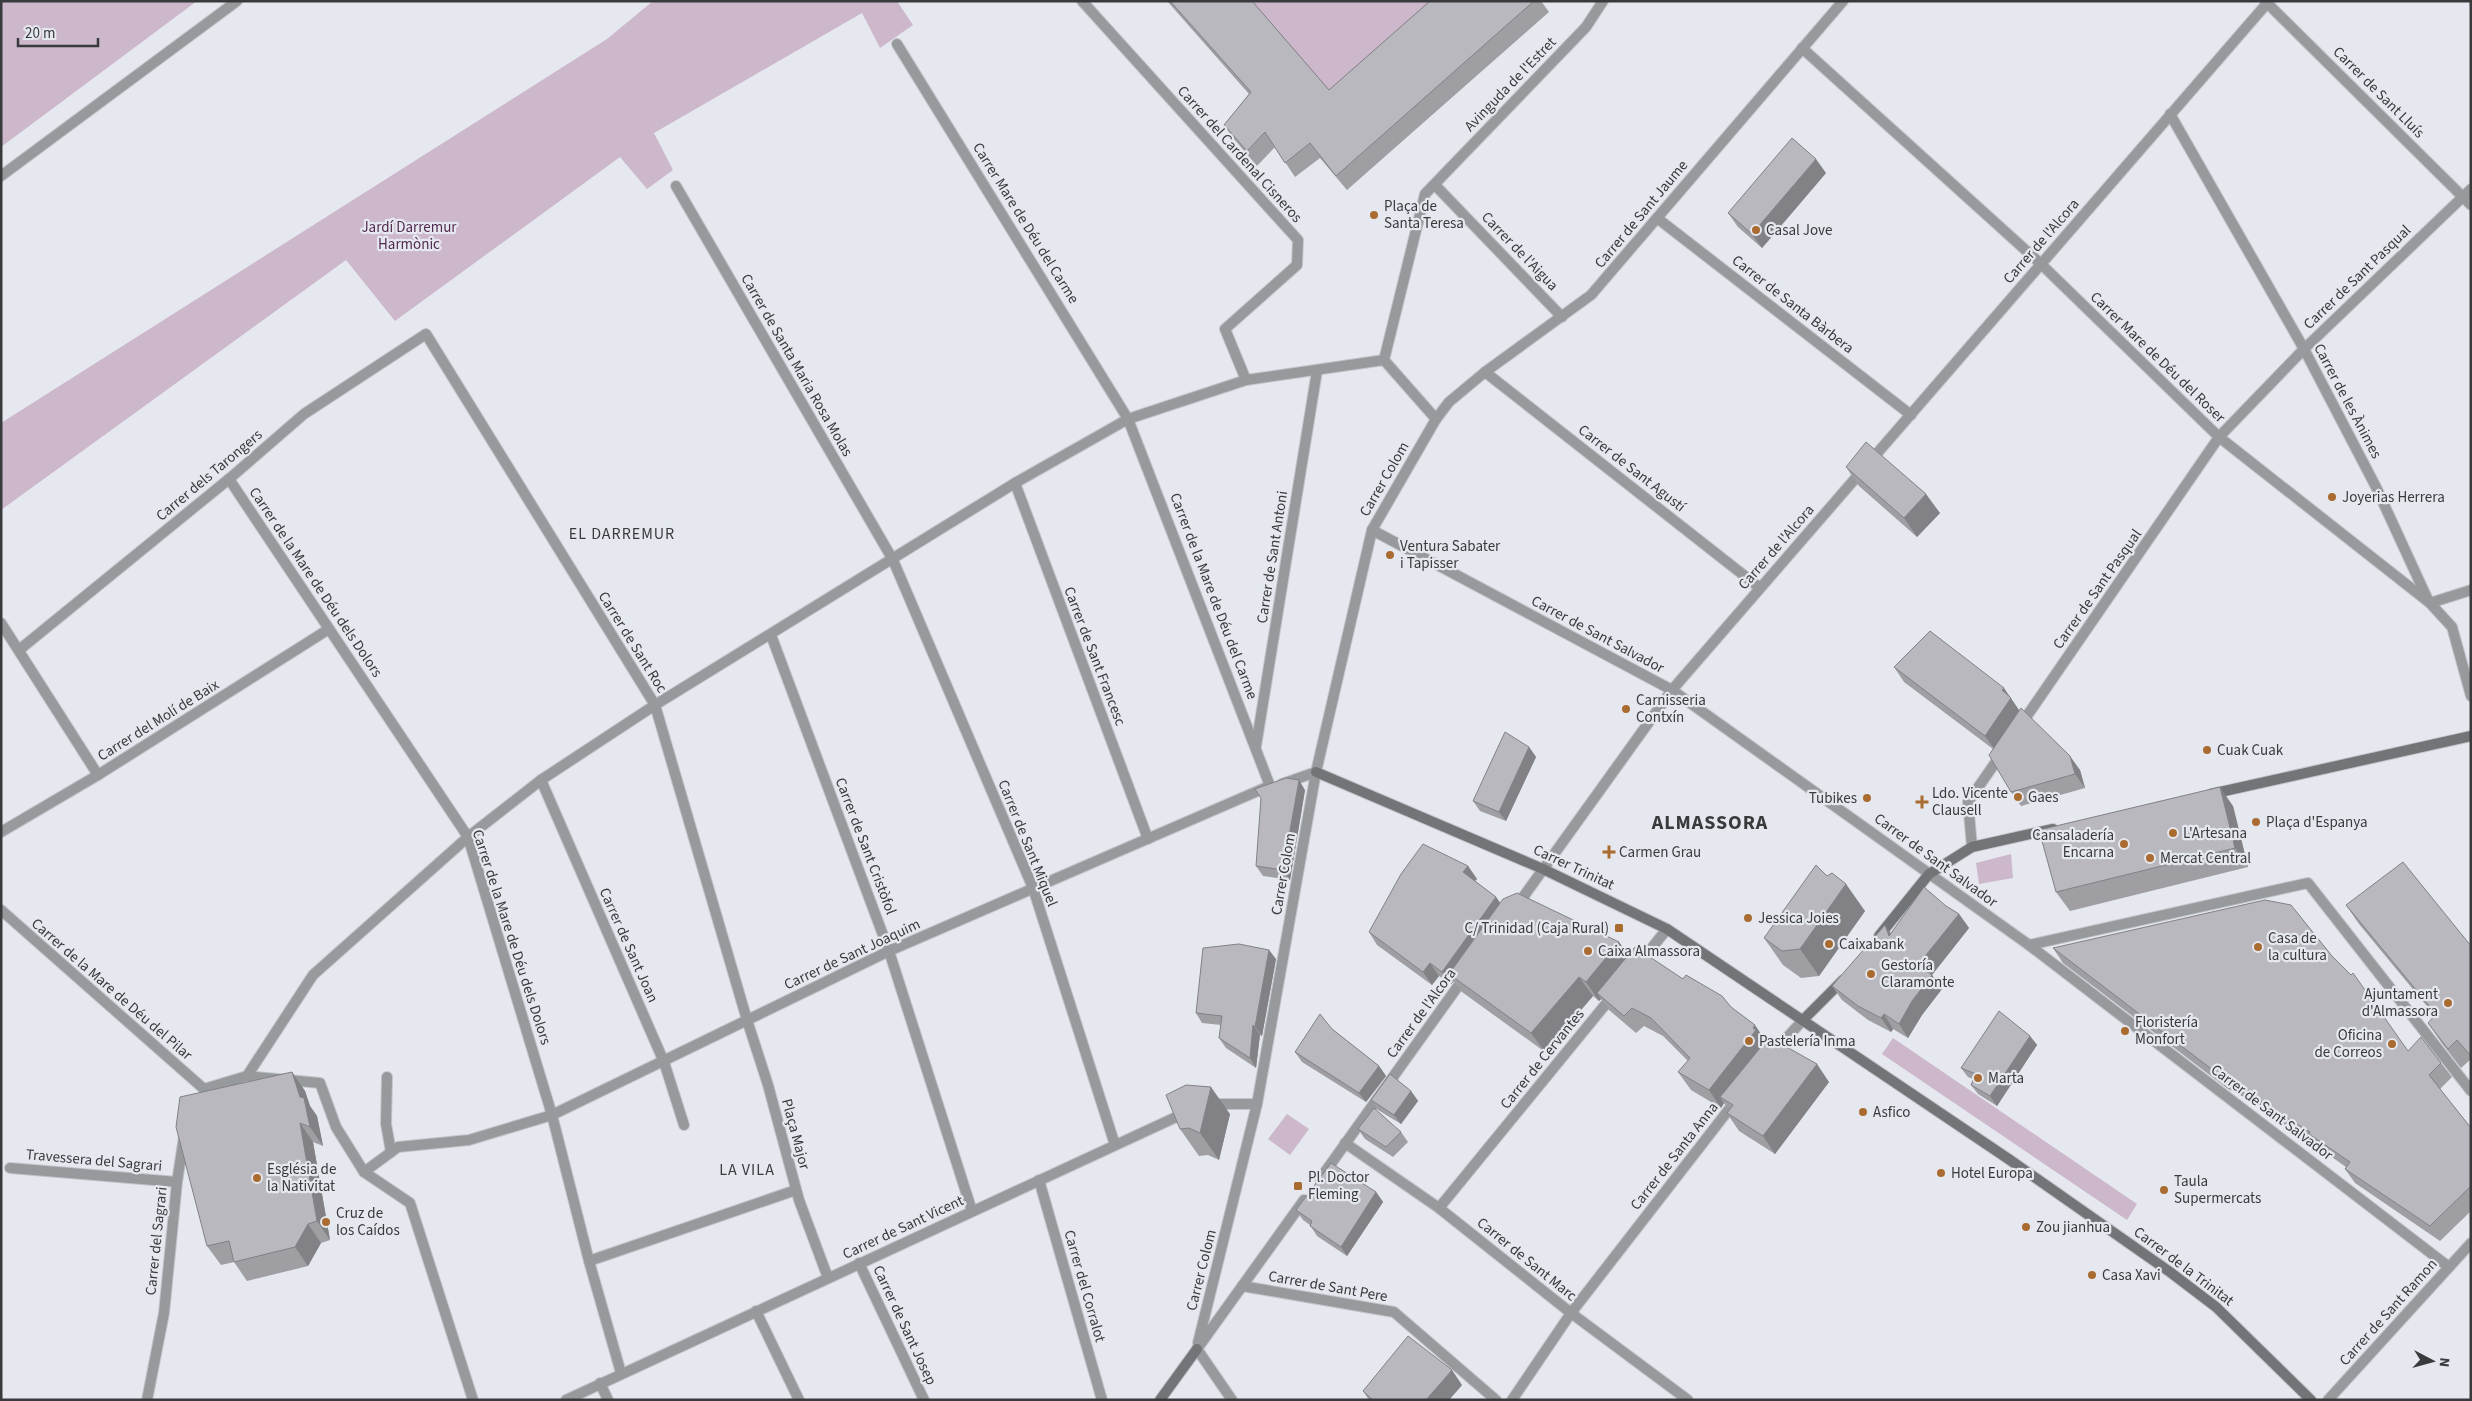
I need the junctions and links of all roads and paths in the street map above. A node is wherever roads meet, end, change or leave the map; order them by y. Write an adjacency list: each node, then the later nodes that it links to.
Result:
1 (237, 1): 9 (street)
2 (1082, 1): 22 (street, Carrer del Cardenal Cisneros)
3 (1604, 1): 10 (street, Avinguda de l'Estret)
4 (1844, 1): 7 (street, Carrer de Sant Jaume)
5 (2267, 2): 8 (street, Carrer de l'Alcora); 12 (street, Carrer de Sant Lluís)
6 (897, 44): 24 (street, Carrer Mare de Déu del Carme)
7 (1802, 48): 14 (street, Carrer de Sant Jaume); 15 (street, Carrer Mare de Déu del Roser)
8 (2170, 114): 15 (street, Carrer de l'Alcora); 18 (street, Carrer de les Ànimes)
9 (1, 176)
10 (1434, 185): 16 (street, Carrer de l'Aigua); 19 (street)
11 (676, 186): 30 (street, Carrer de Santa Maria Rosa Molas)
12 (2467, 193): 13 (street, Carrer de Sant Lluís); 18 (street, Carrer de Sant Pasqual)
13 (2471, 205)
14 (1657, 218): 16 (street, Carrer de Sant Jaume); 23 (street, Carrer de Santa Bàrbera)
15 (2041, 264): 23 (street, Carrer de l'Alcora); 26 (street, Carrer Mare de Déu del Roser)
16 (1562, 317): 21 (street, Carrer de Sant Jaume)
17 (426, 334): 27 (street, Carrer dels Tarongers); 40 (street, Carrer de Sant Roc)
18 (2304, 349): 26 (street, Carrer de Sant Pasqual); 33 (street, Carrer de les Ànimes)
19 (1384, 360): 20 (street); 25 (street)
20 (1317, 371): 22 (street); 42 (street, Carrer de Sant Antoni)
21 (1485, 372): 25 (street, Carrer de Sant Jaume); 31 (street, Carrer de Sant Agustí)
22 (1246, 380): 24 (street)
23 (1911, 414): 31 (street, Carrer de l'Alcora)
24 (1128, 418): 28 (street); 42 (street, Carrer de la Mare de Déu del Carme)
25 (1436, 419): 29 (street, Carrer Colom)
26 (2219, 437): 33 (street, Carrer Mare de Déu del Roser); 52 (street, Carrer de Sant Pasqual)
27 (229, 479): 35 (street, Carrer de la Mare de Déu dels Dolors); 37 (street, Carrer dels Tarongers)
28 (1014, 483): 30 (street); 51 (street, Carrer de Sant Francesc)
29 (1372, 530): 38 (street, Carrer de Sant Salvador); 43 (street, Carrer Colom)
30 (893, 560): 36 (street); 55 (street, Carrer de Sant Miquel)
31 (1760, 588): 38 (street, Carrer de l'Alcora)
32 (2471, 590): 33 (street)
33 (2430, 603): 39 (street, Carrer Mare de Déu del Roser)
34 (1, 623): 37 (street)
35 (329, 629): 44 (street, Carrer del Molí de Baix); 50 (street, Carrer de la Mare de Déu dels Dolors)
36 (771, 635): 40 (street); 61 (street, Carrer de Sant Cristòfol)
37 (19, 650): 44 (street)
38 (1672, 690): 53 (street, Carrer de l'Alcora); 54 (street, Carrer de Sant Salvador)
39 (2471, 696)
40 (655, 705): 45 (street); 64 (street, Carrer de Sant Roc)
41 (2469, 737): 47 (street)
42 (1256, 747): 46 (street, Carrer de la Mare de Déu del Carme)
43 (1316, 772): 46 (street, Carrer de Sant Joaquim); 53 (street, Carrer Trinitat); 73 (street, Carrer Colom)
44 (98, 775): 49 (street, Carrer del Molí de Baix)
45 (541, 780): 50 (street); 66 (street, Carrer de Sant Joan)
46 (1270, 786): 51 (street, Carrer de Sant Joaquim)
47 (2197, 797)
48 (2061, 827): 52 (street)
49 (1, 832)
50 (468, 837): 68 (street); 74 (street, Carrer de la Mare de Déu dels Dolors)
51 (1148, 839): 55 (street, Carrer de Sant Joaquim)
52 (1972, 847): 54 (street)
53 (1544, 868): 57 (street, Carrer de l'Alcora); 58 (street, Carrer Trinitat)
54 (1929, 874): 59 (street); 60 (street, Carrer de Sant Salvador)
55 (1033, 888): 61 (street, Carrer de Sant Joaquim); 78 (street, Carrer de Sant Miquel)
56 (1, 910): 68 (street, Carrer de la Mare de Déu del Pilar)
57 (1508, 917)
58 (1667, 929): 65 (street, Carrer Trinitat); 85 (street, Carrer de Cervantes)
59 (1874, 943)
60 (2029, 945): 72 (street); 90 (street, Carrer de Sant Salvador)
61 (889, 951): 64 (street, Carrer de Sant Joaquim); 86 (street, Carrer de Sant Cristòfol)
62 (1474, 966): 77 (street, Carrer de l'Alcora)
63 (1849, 972): 65 (street)
64 (747, 1020): 66 (street, Carrer de Sant Joaquim); 70 (street, Carrer de Sant Roc)
65 (1803, 1020): 67 (street); 110 (street, Carrer de la Trinitat)
66 (664, 1062): 74 (street, Carrer de Sant Joaquim); 76 (street, Carrer de Sant Joan)
67 (1762, 1066)
68 (247, 1076): 81 (street)
69 (387, 1077): 79 (street)
70 (768, 1085): 84 (street, Plaça Major)
71 (1744, 1089): 94 (street, Carrer de Santa Anna)
72 (2471, 1091)
73 (1257, 1104): 78 (street, Carrer de Sant Vicent); 95 (street, Carrer Colom)
74 (552, 1115): 79 (street, Carrer de Sant Joaquim); 88 (street, Carrer de la Mare de Déu dels Dolors)
75 (186, 1123): 83 (street, Carrer del Sagrari)
76 (684, 1125)
77 (1346, 1143): 85 (street, Carrer de Sant Marc); 92 (street, Carrer de l'Alcora)
78 (1115, 1145): 82 (street, Carrer de Sant Vicent)
79 (395, 1150): 81 (street)
80 (10, 1168): 83 (street, Travessera del Sagrari)
81 (364, 1172): 100 (street)
82 (1040, 1180): 86 (street, Carrer de Sant Vicent); 105 (street, Carrer del Corralot)
83 (176, 1182): 99 (street, Carrer del Sagrari)
84 (796, 1190): 88 (street, Plaça Major); 91 (street, Plaça Major)
85 (1439, 1208): 94 (street, Carrer de Sant Marc)
86 (972, 1211): 89 (street, Carrer de Sant Vicent)
87 (2471, 1244): 90 (street, Carrer de Sant Ramon)
88 (589, 1262): 96 (street, Carrer de la Mare de Déu dels Dolors)
89 (859, 1263): 91 (street, Carrer de Sant Vicent); 104 (street, Carrer de Sant Josep)
90 (2449, 1267): 111 (street, Carrer de Sant Ramon)
91 (828, 1278): 93 (street, Carrer de Sant Vicent)
92 (1242, 1286): 95 (street, Carrer de l'Alcora); 107 (street, Carrer de Sant Pere)
93 (756, 1311): 96 (street, Carrer de Sant Vicent); 103 (street)
94 (1571, 1313): 108 (street, Carrer de Santa Anna); 109 (street, Carrer de Sant Marc)
95 (1197, 1349): 98 (street); 106 (street)
96 (621, 1373): 97 (street, Carrer de Sant Vicent)
97 (600, 1383): 101 (street, Carrer de Sant Vicent); 102 (street)
98 (1164, 1398)
99 (148, 1400)
100 (473, 1400)
101 (566, 1400)
102 (608, 1400)
103 (799, 1400)
104 (924, 1400)
105 (1102, 1400)
106 (1232, 1400)
107 (1496, 1400)
108 (1512, 1400)
109 (1688, 1400)
110 (2311, 1400)
111 (2328, 1400)

